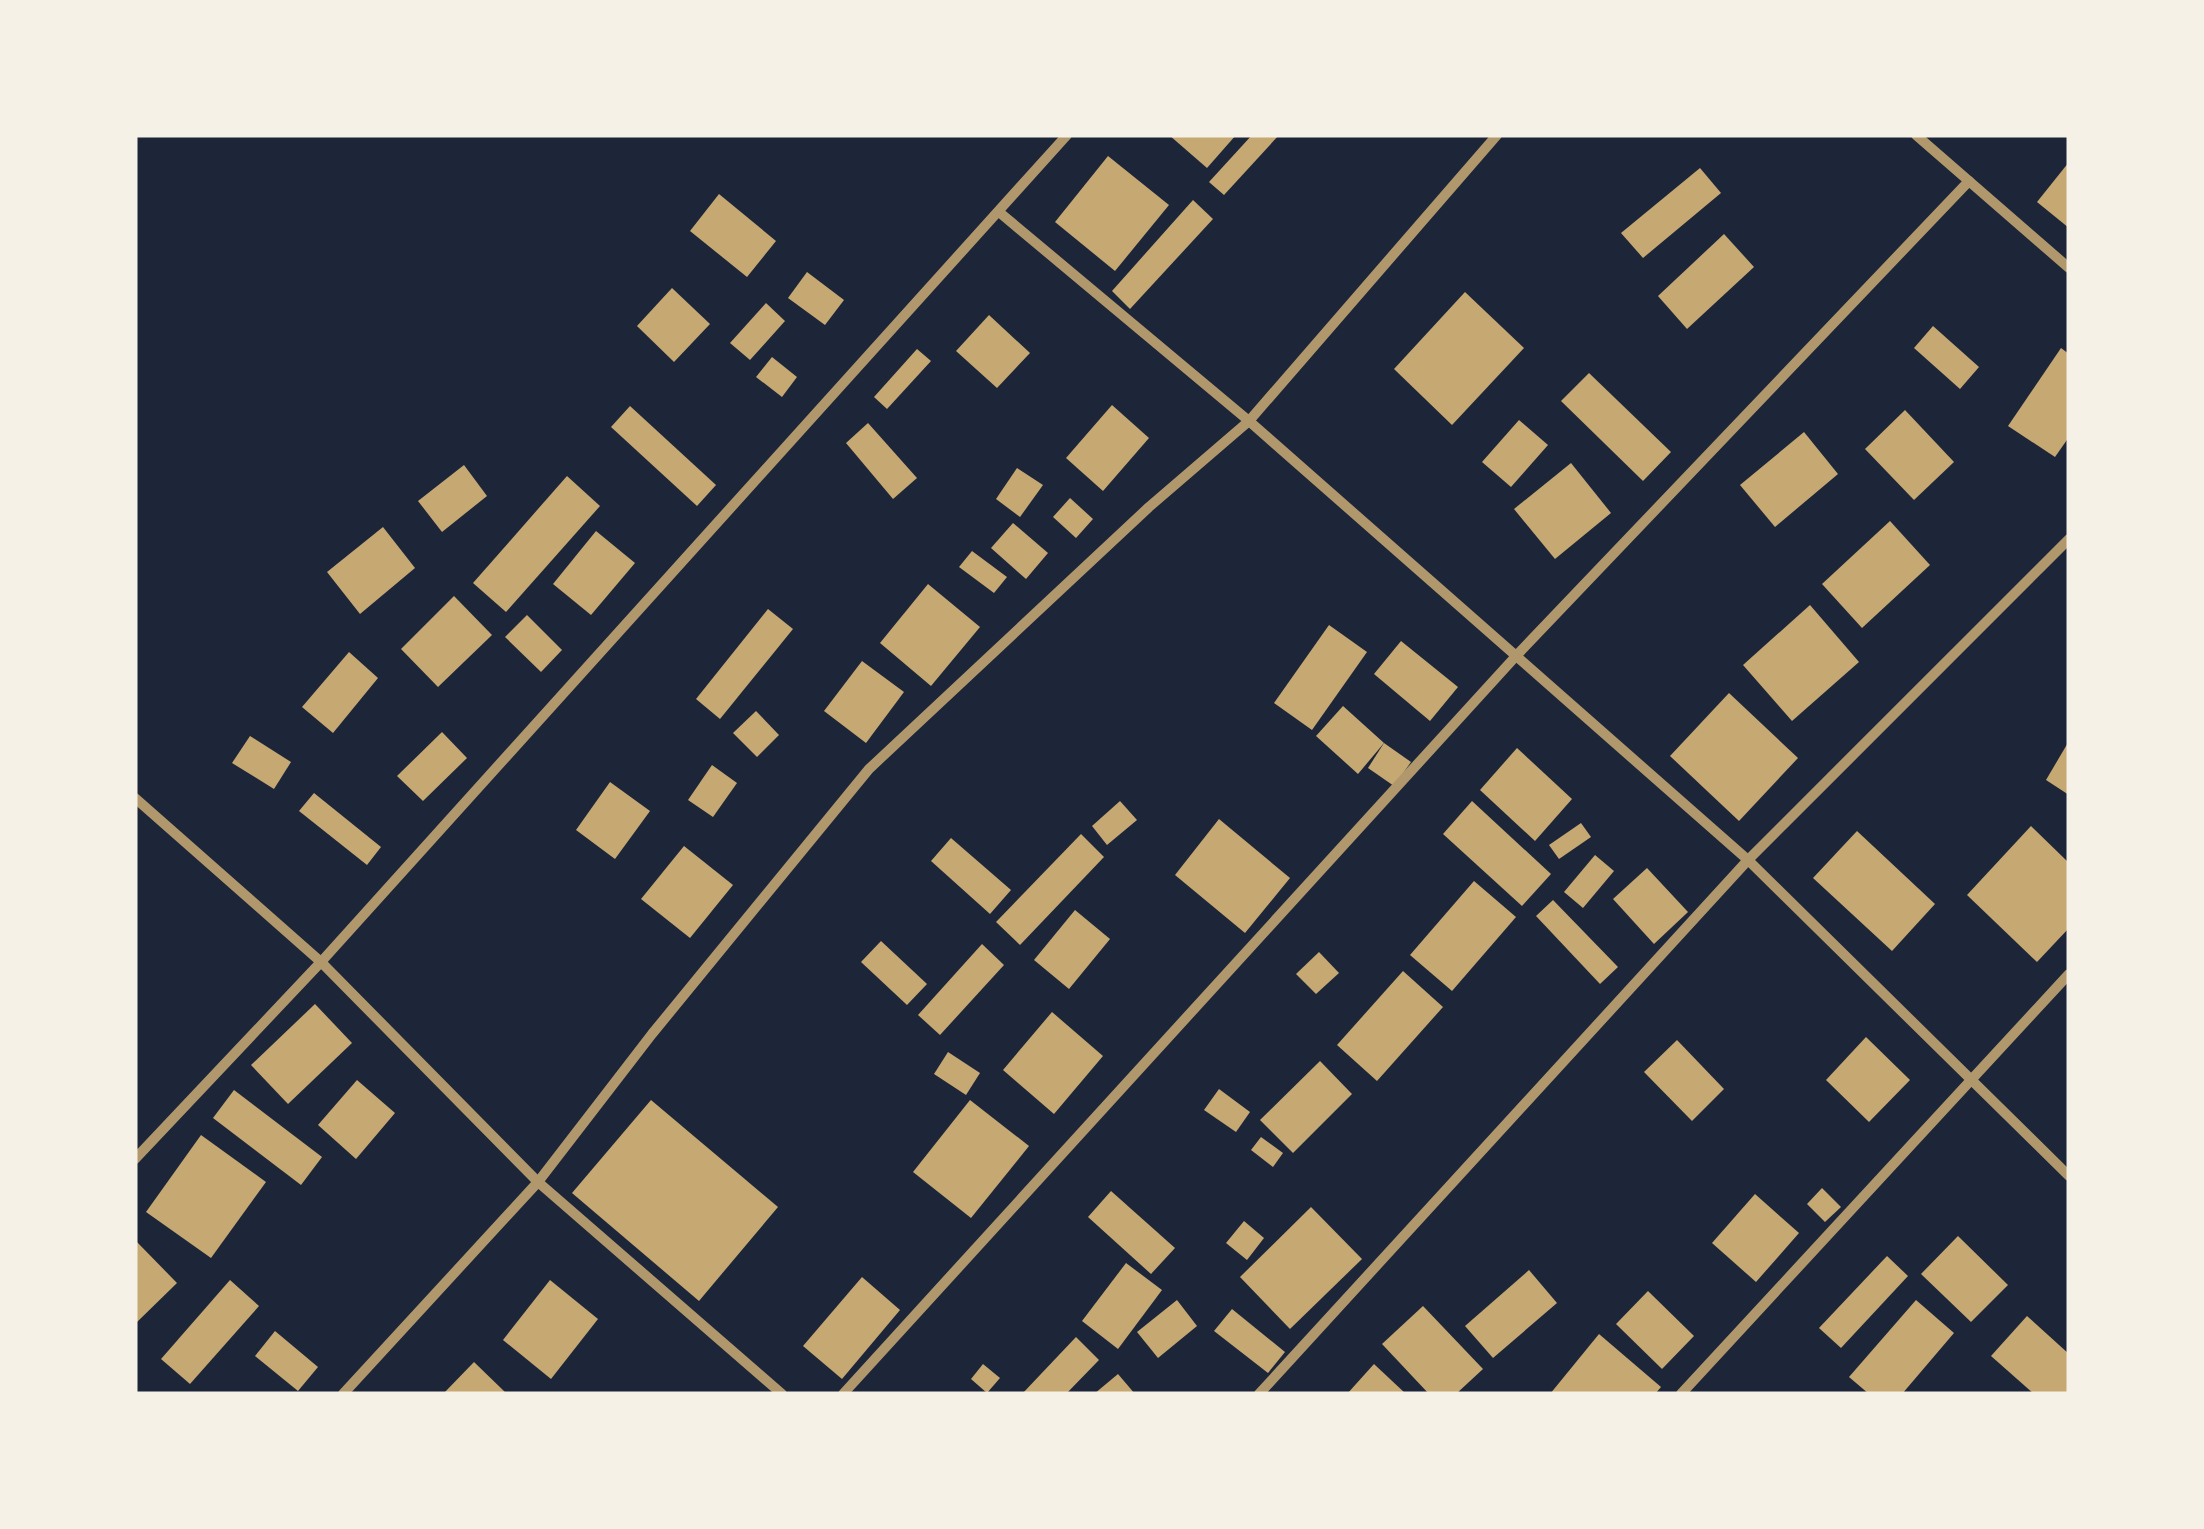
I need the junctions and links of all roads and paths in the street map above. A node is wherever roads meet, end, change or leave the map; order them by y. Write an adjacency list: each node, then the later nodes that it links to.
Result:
1 (1067, 135): 5 (street)
2 (1496, 135): 7 (street)
3 (1916, 135): 4 (street)
4 (1969, 181): 6 (street); 9 (street)
5 (1000, 212): 7 (street); 12 (street)
6 (2069, 268)
7 (1249, 421): 9 (street); 17 (street)
8 (2069, 539): 11 (street)
9 (1516, 656): 11 (street); 20 (street)
10 (135, 798): 12 (street)
11 (1748, 860): 14 (street); 21 (street)
12 (322, 962): 15 (street); 17 (street)
13 (2069, 974): 14 (street)
14 (1970, 1078): 16 (street); 22 (street)
15 (135, 1160)
16 (2069, 1176)
17 (538, 1182): 18 (street); 19 (street)
18 (342, 1394)
19 (782, 1394)
20 (844, 1394)
21 (1260, 1394)
22 (1681, 1394)

